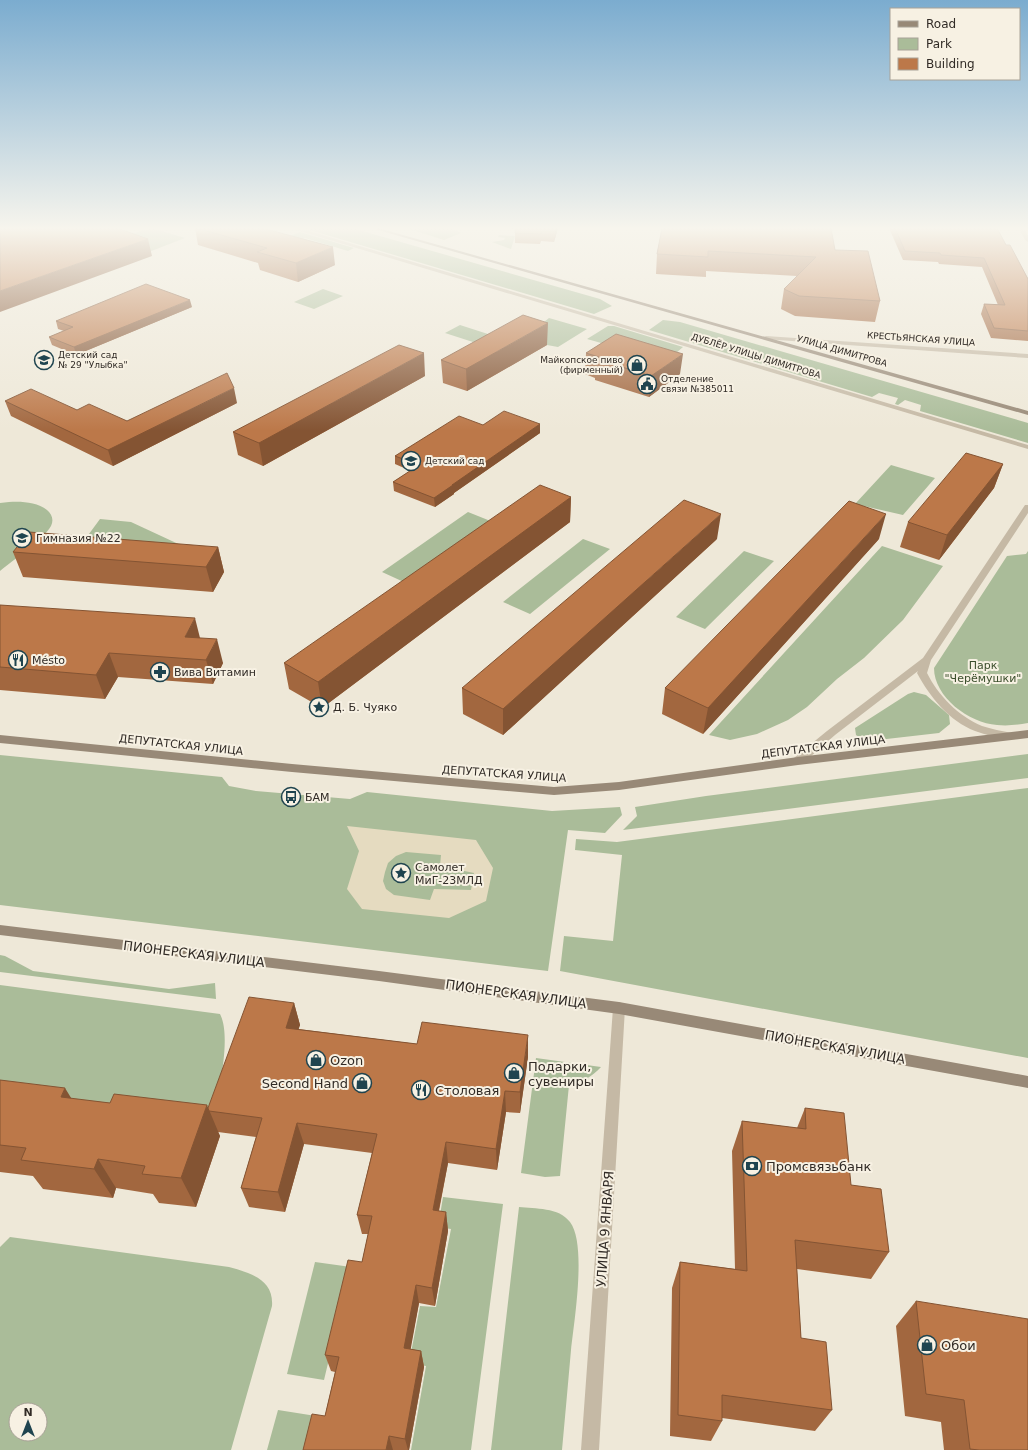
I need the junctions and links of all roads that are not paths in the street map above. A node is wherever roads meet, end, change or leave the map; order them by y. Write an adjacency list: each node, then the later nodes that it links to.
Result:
1 (521, 296): 6 (street, ДУБЛЁР УЛИЦЫ ДИМИТРОВА)
2 (615, 296): 3 (main road, УЛИЦА ДИМИТРОВА)
3 (766, 338): 4 (street, КРЕСТЬЯНСКАЯ УЛИЦА); 5 (main road, УЛИЦА ДИМИТРОВА)
4 (1028, 356)
5 (1028, 413)
6 (1028, 447)
7 (1028, 507): 8 (street)
8 (926, 660): 10 (street); 12 (street)
9 (1028, 734): 10 (main road, ДЕПУТАТСКАЯ УЛИЦА)
10 (1008, 736): 12 (main road, ДЕПУТАТСКАЯ УЛИЦА)
11 (0, 739): 12 (main road, ДЕПУТАТСКАЯ УЛИЦА)
12 (798, 761)
13 (0, 930): 14 (main road, ПИОНЕРСКАЯ УЛИЦА)
14 (619, 1008): 15 (main road, ПИОНЕРСКАЯ УЛИЦА); 16 (street, УЛИЦА 9 ЯНВАРЯ)
15 (1028, 1082)
16 (590, 1450)

